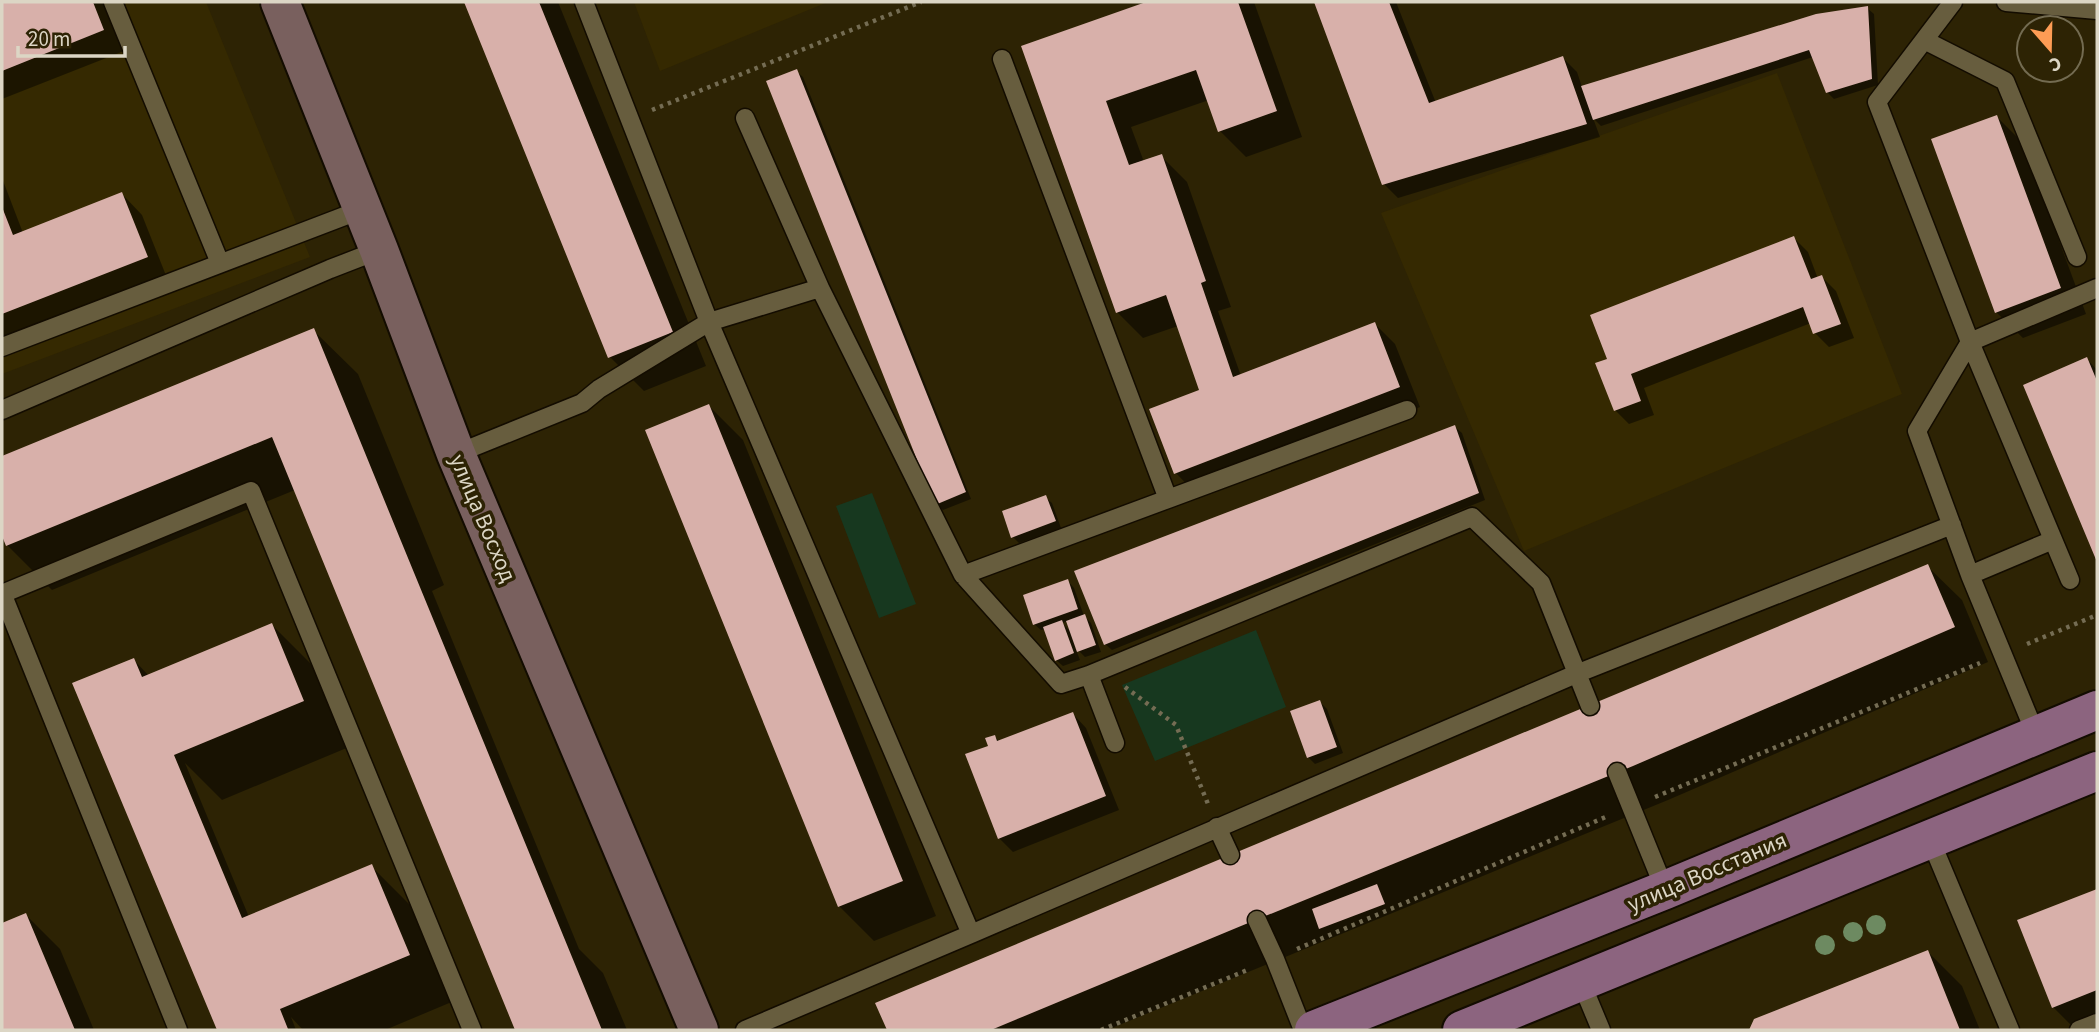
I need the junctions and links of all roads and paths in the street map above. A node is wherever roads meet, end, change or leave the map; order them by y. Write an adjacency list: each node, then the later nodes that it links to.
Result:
1 (113, 2): 15 (lane)
2 (280, 2): 12 (street, улица Восход)
3 (584, 2): 11 (lane)
4 (921, 2): 11 (path)
5 (1953, 2): 8 (lane)
6 (2006, 2): 7 (lane)
7 (2097, 10)
8 (1924, 40): 14 (lane); 19 (lane)
9 (1002, 59): 24 (lane)
10 (745, 118): 16 (lane)
11 (630, 119): 18 (lane)
12 (363, 209): 13 (street, улица Восход); 15 (lane)
13 (379, 250): 21 (lane); 23 (street, улица Восход)
14 (2077, 257)
15 (220, 263): 20 (lane)
16 (820, 288): 18 (lane); 27 (lane)
17 (2097, 288): 19 (lane)
18 (709, 322): 23 (lane); 47 (lane)
19 (1970, 342): 25 (lane); 26 (lane)
20 (2, 347)
21 (2, 410)
22 (1407, 410): 24 (lane)
23 (456, 454): 53 (street, улица Восход)
24 (1168, 499): 27 (lane)
25 (1952, 524): 28 (lane); 33 (lane)
26 (2053, 540): 28 (lane); 29 (lane)
27 (963, 575): 34 (lane)
28 (1970, 575): 32 (lane)
29 (2070, 580)
30 (2, 593): 51 (lane); 52 (lane)
31 (2097, 615): 32 (path)
32 (2004, 654): 37 (lane); 41 (path)
33 (1576, 674): 34 (lane); 35 (lane); 42 (lane)
34 (1089, 675): 38 (lane); 42 (path)
35 (1590, 706)
36 (2097, 710): 37 (main road, улица Восстания)
37 (2036, 734): 45 (main road, улица Восстания)
38 (1115, 743)
39 (2097, 771): 43 (main road)
40 (1617, 772): 41 (lane)
41 (1632, 806): 45 (lane); 48 (path)
42 (1217, 827): 44 (lane); 47 (lane)
43 (1930, 839): 49 (main road); 60 (lane)
44 (1230, 855)
45 (1665, 890): 57 (main road, улица Восстания)
46 (1256, 920): 48 (lane)
47 (971, 934): 54 (lane)
48 (1275, 959): 55 (path); 56 (lane)
49 (1581, 982): 58 (main road); 59 (lane)
50 (2097, 1023): 61 (lane)
51 (178, 1030)
52 (472, 1030)
53 (699, 1030)
54 (745, 1030)
55 (1101, 1030)
56 (1303, 1030)
57 (1314, 1030)
58 (1462, 1030)
59 (1601, 1030)
60 (2010, 1030)
61 (2079, 1030)

